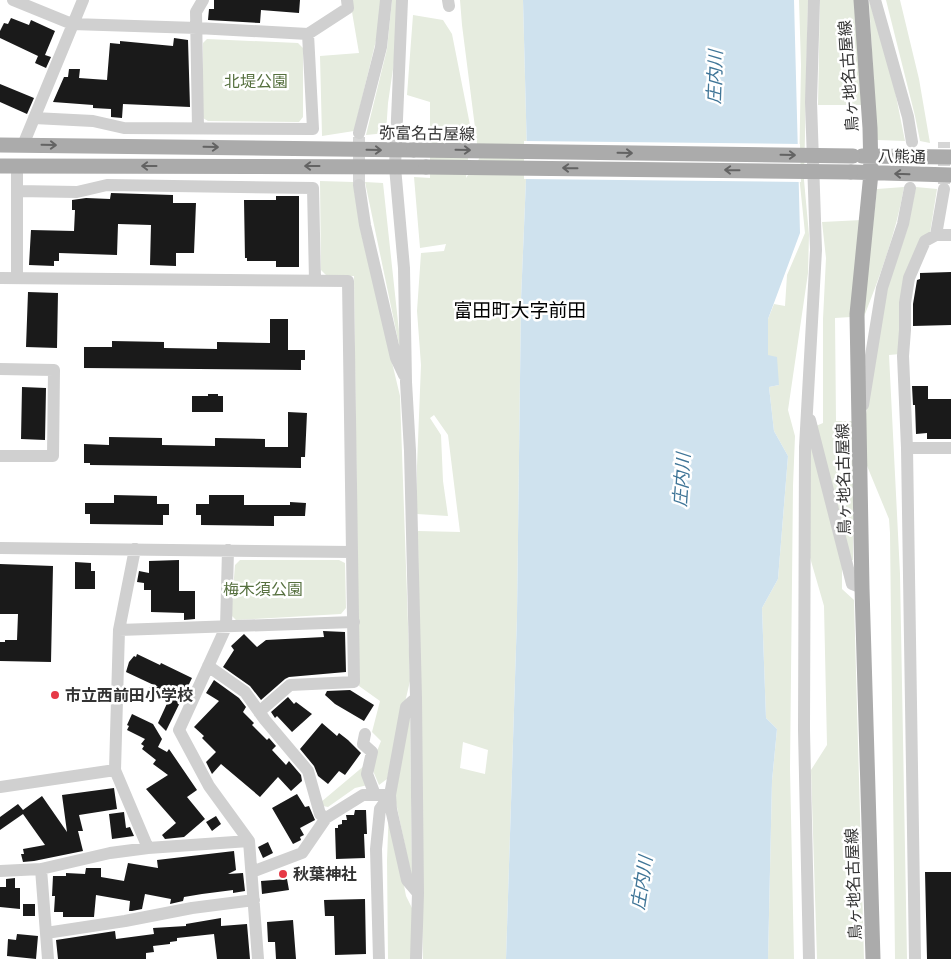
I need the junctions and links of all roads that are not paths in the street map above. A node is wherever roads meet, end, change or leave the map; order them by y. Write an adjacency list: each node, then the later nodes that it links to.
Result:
1 (13, 0): 10 (street)
2 (83, 0): 10 (street)
3 (203, 0): 11 (street)
4 (347, 0): 12 (street)
5 (386, 0): 15 (street)
6 (402, 0): 19 (street)
7 (814, 0): 40 (street)
8 (861, 0): 21 (main road, 鳥ヶ地名古屋線)
9 (875, 0): 16 (street)
10 (72, 24): 11 (street); 13 (street)
11 (197, 28): 12 (street); 14 (street)
12 (308, 34): 14 (street)
13 (34, 118): 14 (street); 18 (street)
14 (198, 128)
15 (359, 132)
16 (912, 142)
17 (0, 145): 18 (main road, 弥富名古屋線)
18 (23, 145): 19 (main road, 弥富名古屋線, one-way to 19)
19 (396, 150): 20 (main road, 弥富名古屋線, one-way to 20, bridge); 25 (street)
20 (853, 156): 21 (main road, 八熊通)
21 (871, 156): 22 (main road, 八熊通); 27 (main road, 鳥ヶ地名古屋線)
22 (951, 157)
23 (0, 166): 24 (main road)
24 (18, 166): 25 (main road, one-way to 24); 32 (street)
25 (395, 167): 26 (main road, 弥富名古屋線, one-way to 25, bridge); 39 (street)
26 (851, 172): 27 (main road, 八熊通)
27 (871, 173): 28 (main road, 八熊通, one-way to 27); 41 (main road, 鳥ヶ地名古屋線)
28 (951, 175)
29 (359, 184): 39 (street)
30 (910, 188): 41 (street)
31 (944, 189): 33 (street)
32 (17, 191): 36 (street); 37 (street)
33 (936, 235): 34 (street); 42 (street)
34 (951, 235)
35 (0, 278): 36 (street)
36 (17, 278): 37 (street)
37 (315, 280): 48 (street)
38 (0, 369): 44 (street)
39 (406, 382): 54 (street)
40 (807, 406): 49 (street); 74 (street)
41 (859, 432): 49 (main road, 鳥ヶ地名古屋線)
42 (906, 448): 43 (street); 76 (street)
43 (951, 448)
44 (0, 456)
45 (0, 548): 46 (street)
46 (135, 549): 47 (street); 52 (street)
47 (228, 550): 48 (street); 51 (street)
48 (352, 552): 50 (street)
49 (862, 588): 75 (main road, 鳥ヶ地名古屋線)
50 (354, 622): 51 (street); 55 (street)
51 (226, 627): 52 (street); 53 (street)
52 (119, 630): 57 (street)
53 (208, 666): 55 (street); 62 (street)
54 (416, 698): 59 (street); 67 (street)
55 (259, 712): 61 (street)
56 (365, 734): 60 (street)
57 (115, 770): 58 (street); 63 (street)
58 (0, 787)
59 (390, 794): 60 (street); 67 (street); 72 (street)
60 (375, 795): 61 (street)
61 (326, 818): 66 (street)
62 (249, 841): 63 (street); 66 (street)
63 (148, 848): 64 (street)
64 (41, 869): 65 (street); 69 (street)
65 (0, 871)
66 (252, 872): 68 (street)
67 (418, 893): 73 (street)
68 (254, 900): 69 (street); 71 (street)
69 (46, 933): 70 (street)
70 (48, 959)
71 (258, 959)
72 (379, 959)
73 (416, 959)
74 (809, 959)
75 (873, 959)
76 (916, 959)

